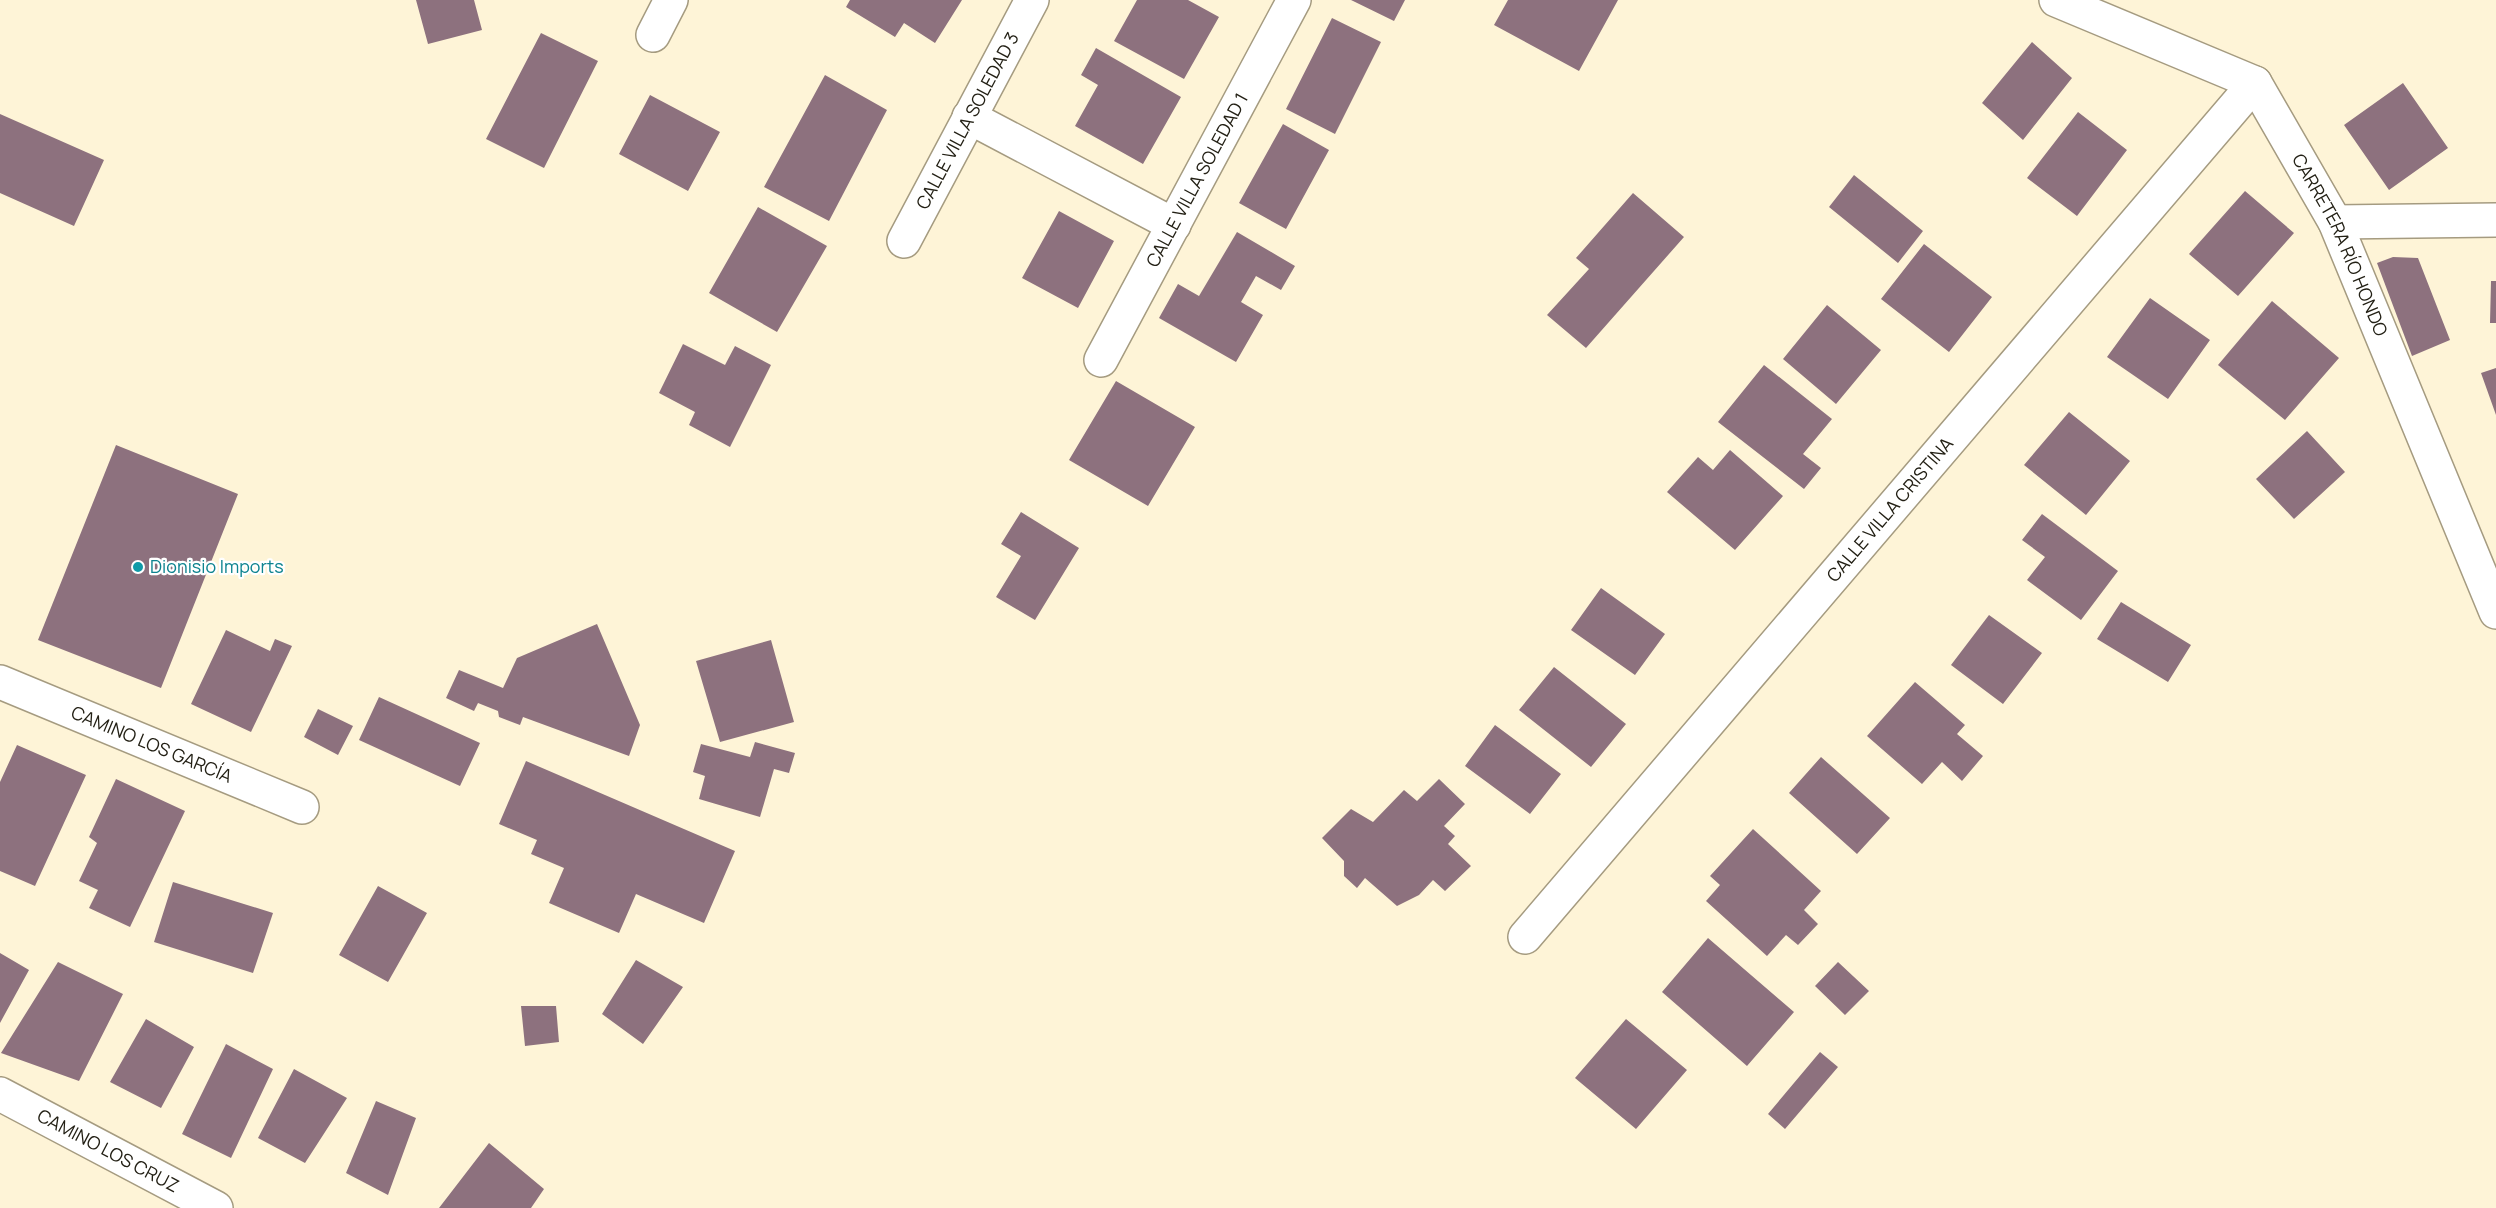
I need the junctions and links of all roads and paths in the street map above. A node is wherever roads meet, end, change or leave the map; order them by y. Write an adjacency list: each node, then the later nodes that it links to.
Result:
1 (671, 0): 5 (street)
2 (1032, 0): 7 (street, CALLE VILLA SOLEDAD 3)
3 (1294, 0): 10 (street, CALLE VILLA SOLEDAD 1)
4 (2056, 0): 6 (street)
5 (653, 34)
6 (2255, 83): 9 (street, CARRETERA RÍO HONDO); 16 (street, CALLE VILLA CRISTINA)
7 (969, 117): 10 (street); 11 (street, CALLE VILLA SOLEDAD 3)
8 (2496, 220): 9 (street)
9 (2335, 222): 13 (street, CARRETERA RÍO HONDO)
10 (1174, 225): 12 (street, CALLE VILLA SOLEDAD 1)
11 (904, 241)
12 (1101, 360)
13 (2496, 612)
14 (0, 682): 15 (street, CAMINO LOS GARCÍA)
15 (302, 807)
16 (1524, 936)
17 (0, 1094): 18 (street, CAMINO LOS CRUZ)
18 (216, 1208)

